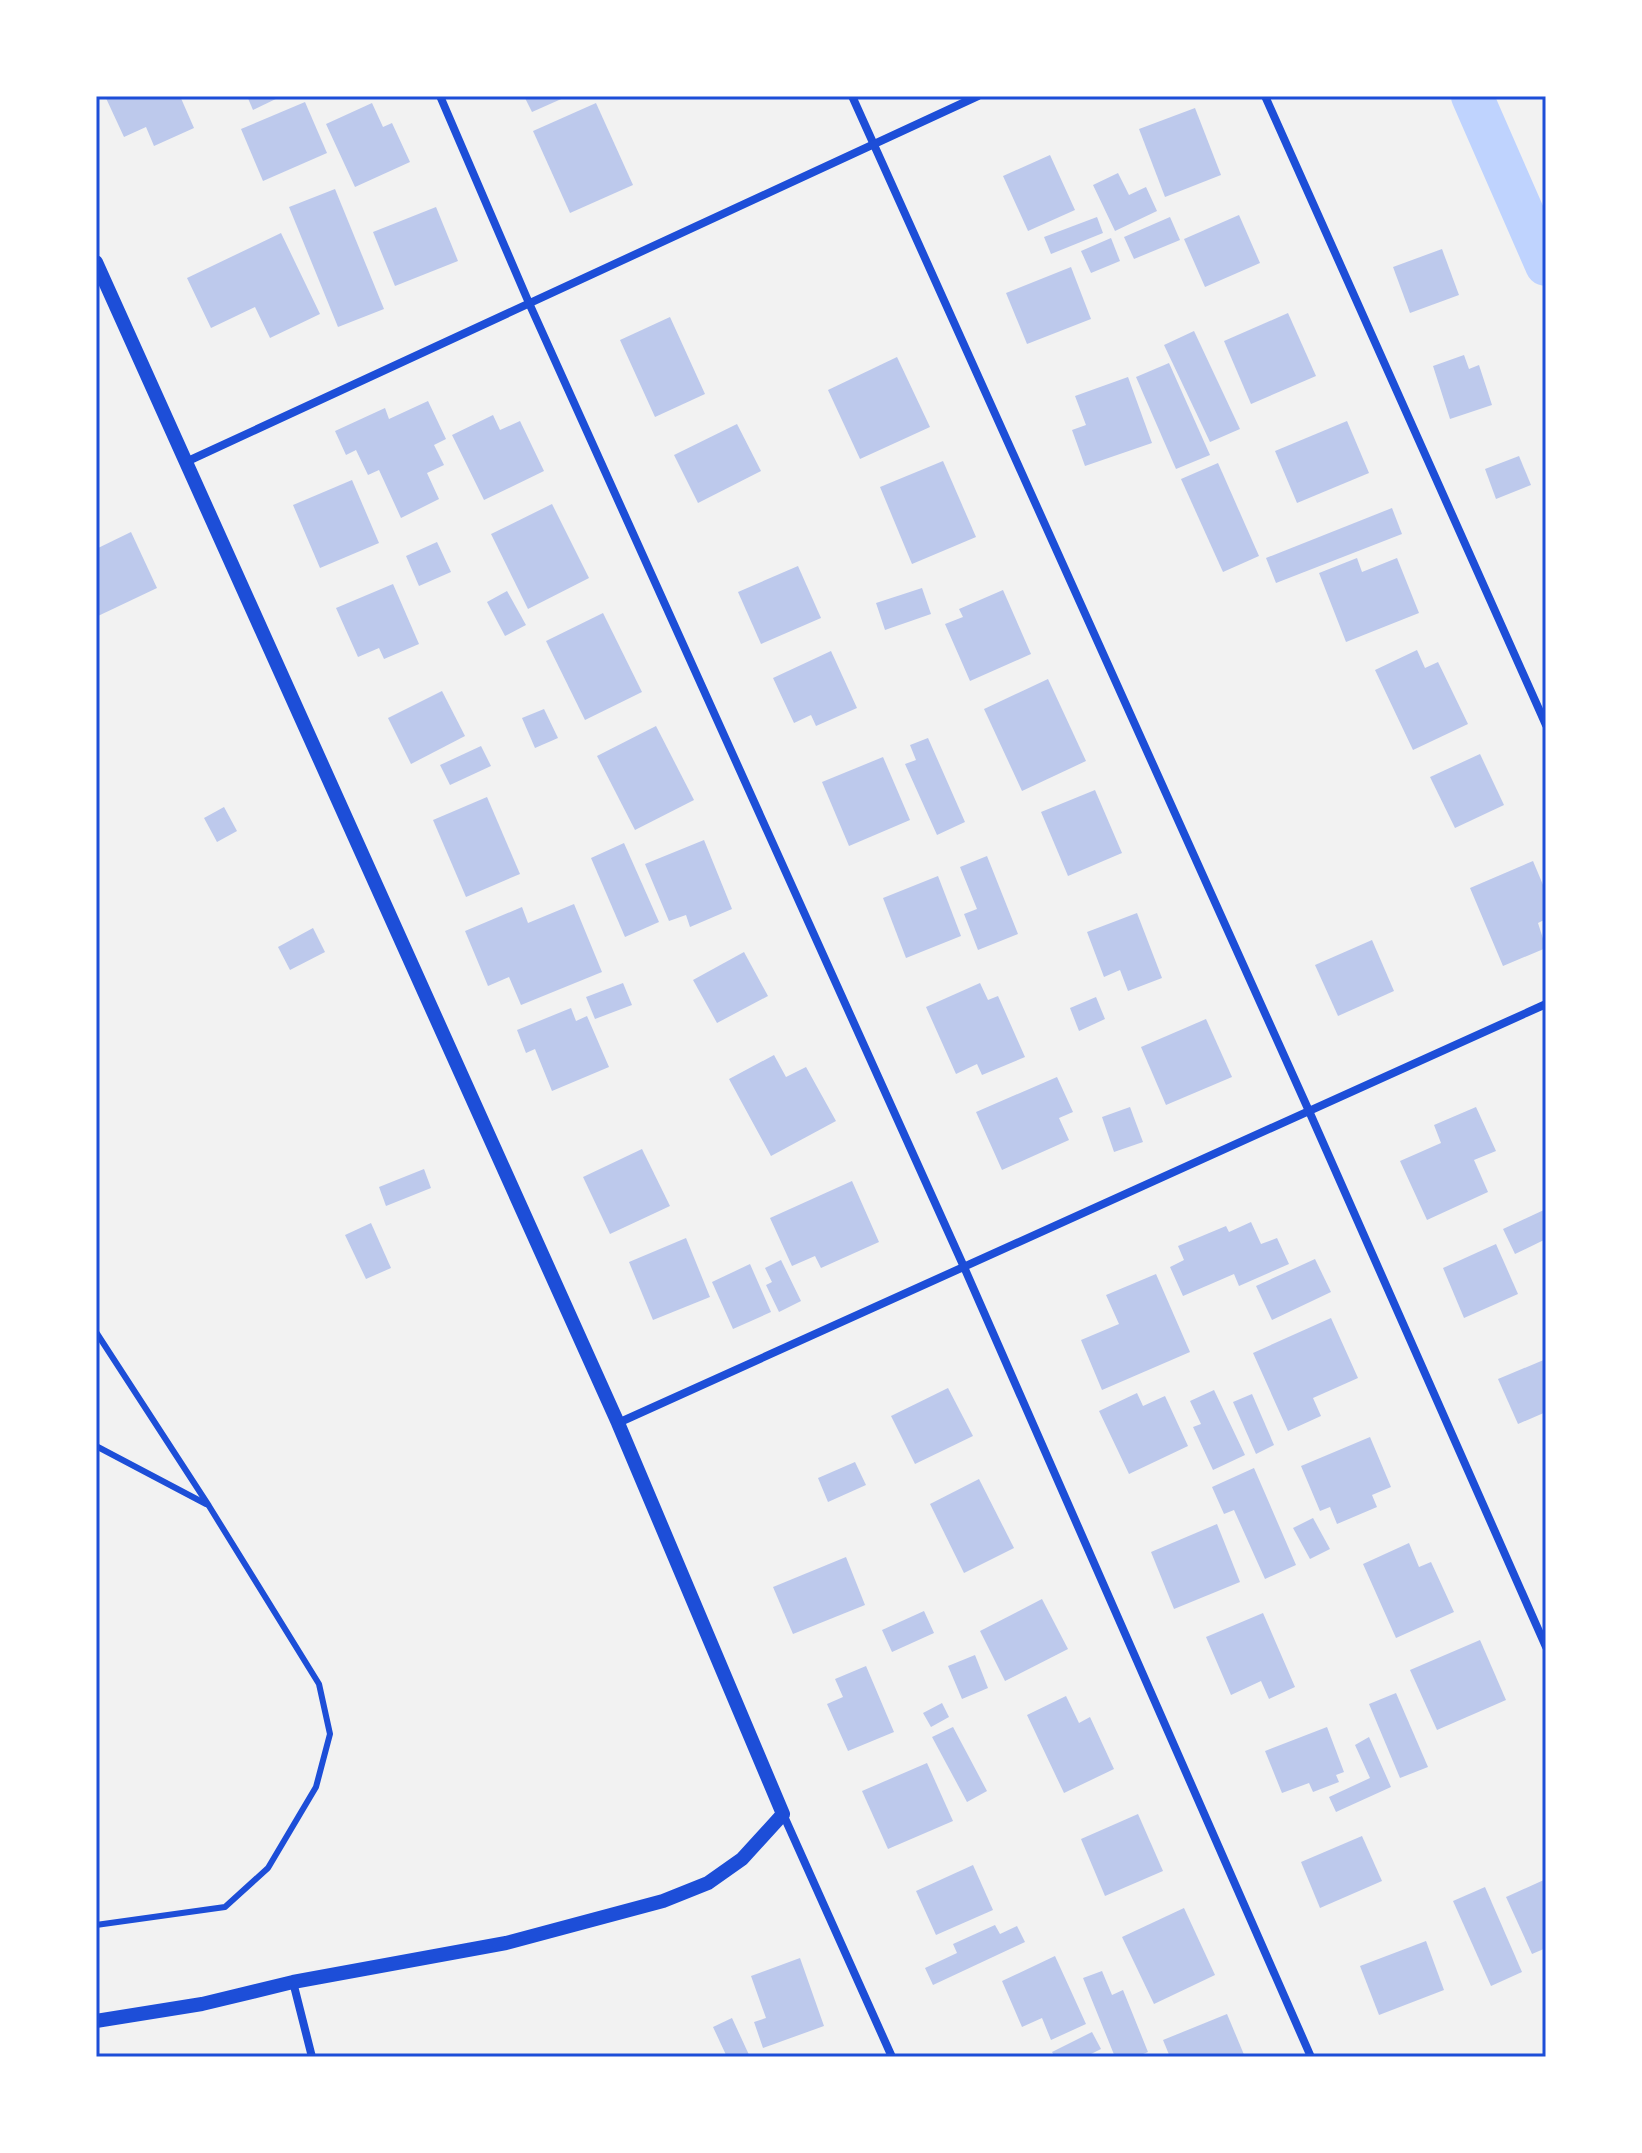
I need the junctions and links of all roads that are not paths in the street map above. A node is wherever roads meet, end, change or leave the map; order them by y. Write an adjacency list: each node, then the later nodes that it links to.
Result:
1 (440, 96): 7 (street)
2 (852, 96): 5 (street)
3 (978, 96): 5 (street)
4 (1265, 96): 9 (street)
5 (873, 144): 7 (street); 11 (street)
6 (96, 262): 8 (street)
7 (529, 303): 8 (street); 12 (street)
8 (188, 461): 14 (street)
9 (1546, 725)
10 (1546, 1004): 11 (street)
11 (1309, 1111): 12 (street); 17 (street)
12 (964, 1267): 14 (street); 24 (street)
13 (96, 1332): 16 (lane)
14 (618, 1423): 18 (street)
15 (96, 1446): 16 (lane)
16 (209, 1506): 19 (lane)
17 (1546, 1647)
18 (783, 1814): 20 (street); 23 (street)
19 (96, 1925)
20 (293, 1982): 21 (street); 22 (street)
21 (96, 2021)
22 (312, 2057)
23 (892, 2057)
24 (1311, 2057)

